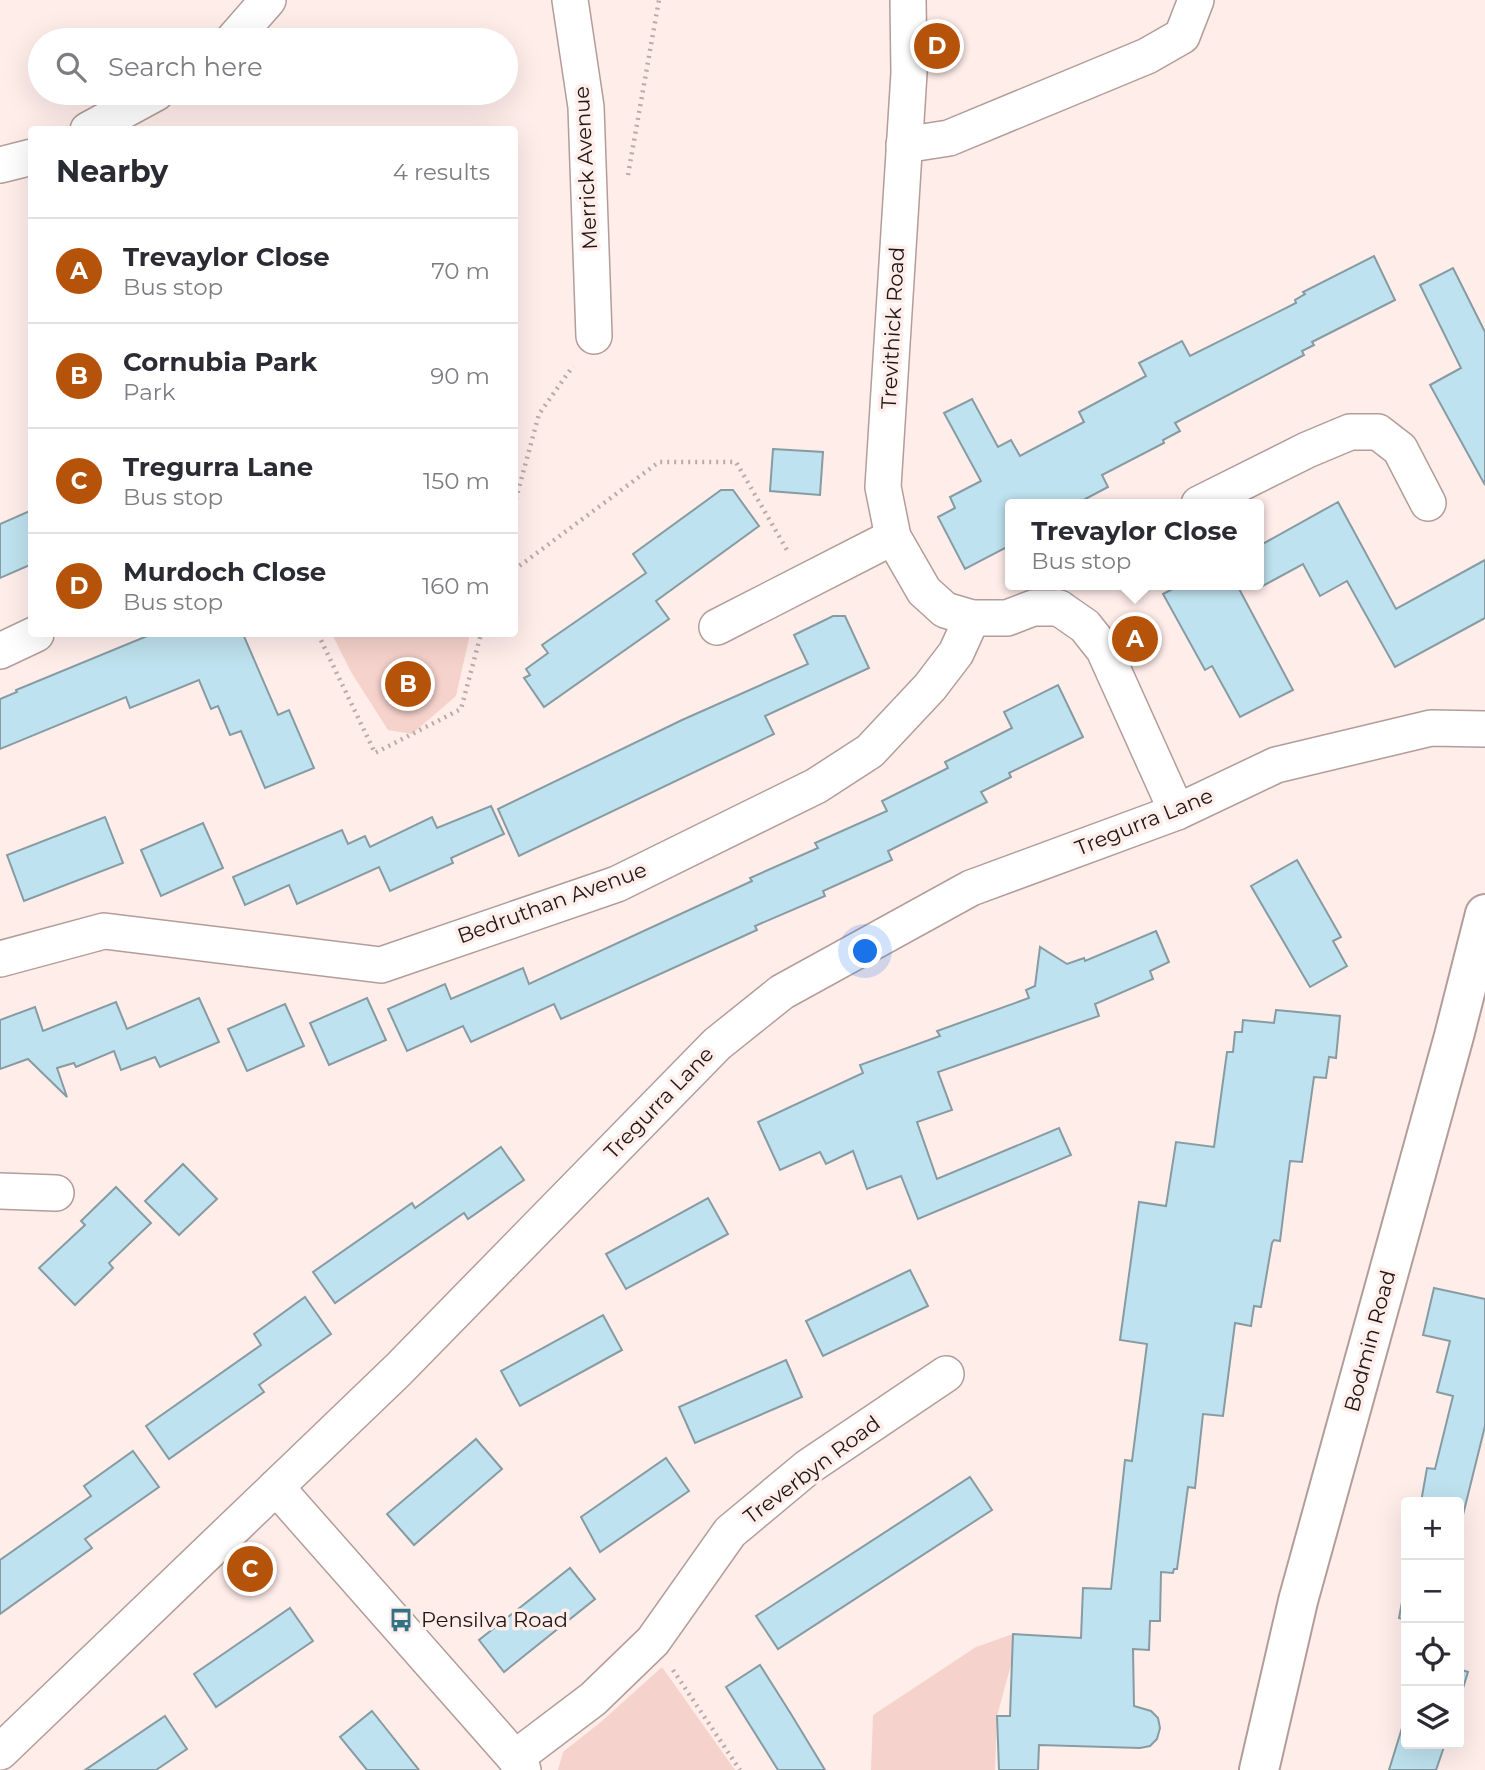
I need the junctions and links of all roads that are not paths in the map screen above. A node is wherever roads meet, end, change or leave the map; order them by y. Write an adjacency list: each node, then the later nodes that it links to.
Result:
1 (268, 0): 5 (street)
2 (570, 0): 9 (street, Merrick Avenue)
3 (908, 0): 8 (street, Trevithick Road)
4 (1196, 0): 8 (street)
5 (244, 28)
6 (134, 105): 7 (street)
7 (95, 126)
8 (904, 145): 12 (street, Trevithick Road)
9 (594, 336)
10 (1209, 499): 11 (street)
11 (1428, 503)
12 (893, 537): 14 (street, Trevithick Road); 15 (street)
13 (1069, 596): 14 (street); 19 (street)
14 (972, 618): 21 (street, Bedruthan Avenue)
15 (717, 627)
16 (30, 637): 17 (street)
17 (0, 651)
18 (1485, 729): 19 (street, Tregurra Lane)
19 (1177, 812): 25 (street, Tregurra Lane)
20 (1485, 914): 28 (street, Bodmin Road)
21 (0, 959)
22 (0, 1191): 23 (street)
23 (56, 1193)
24 (946, 1374): 27 (street, Treverbyn Road)
25 (276, 1487): 26 (street, Tregurra Lane); 27 (street)
26 (0, 1752)
27 (519, 1764)
28 (1259, 1770)

